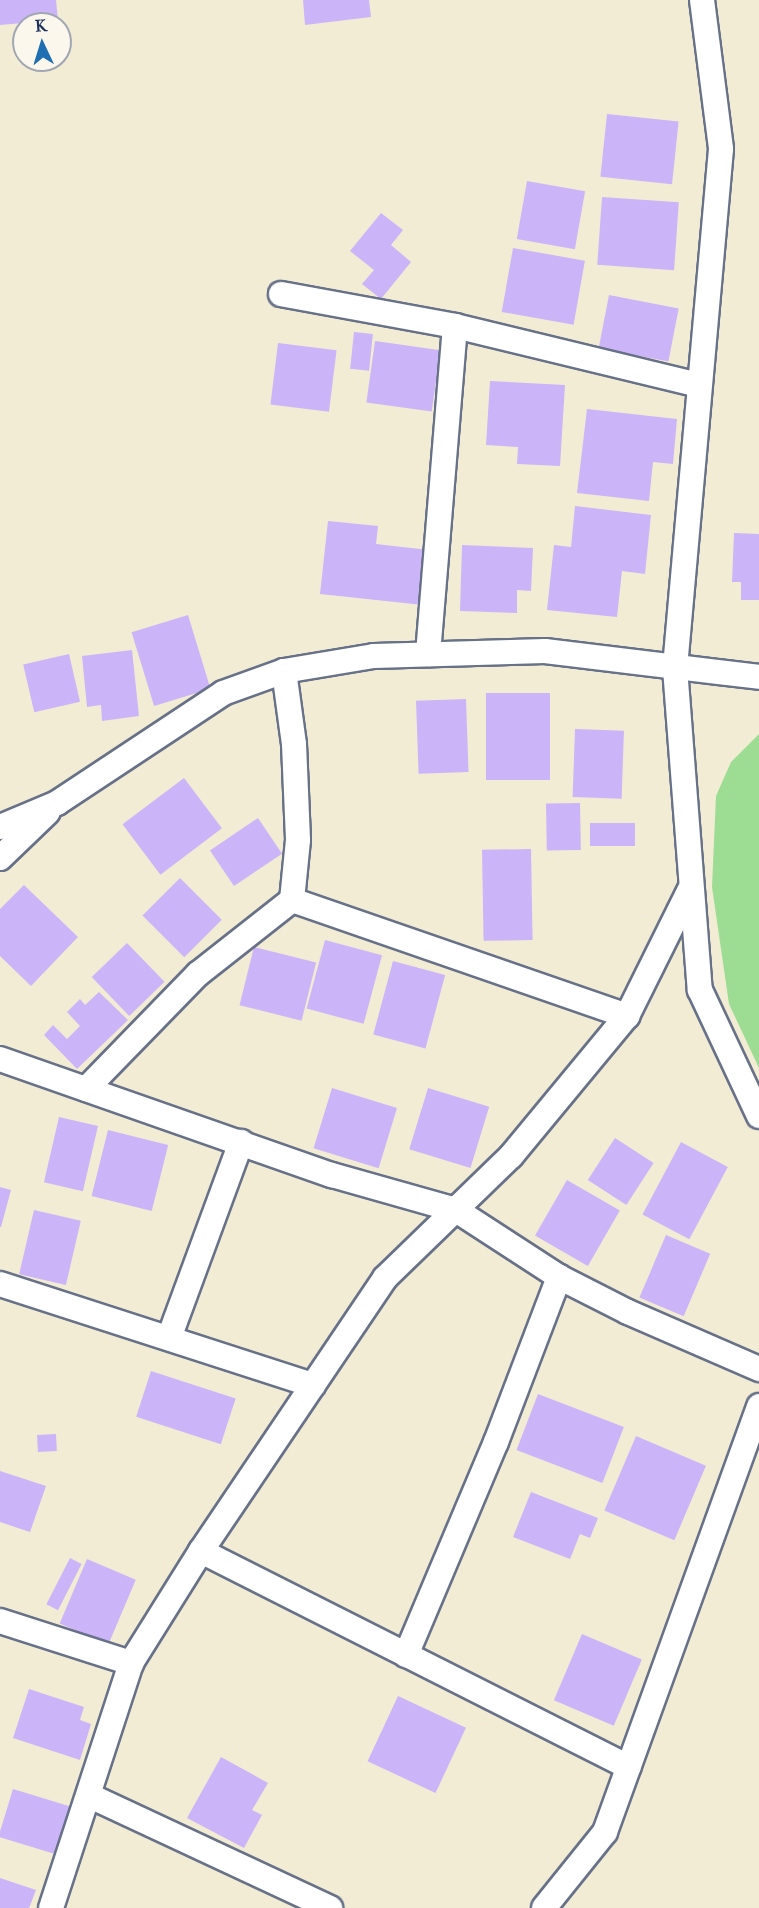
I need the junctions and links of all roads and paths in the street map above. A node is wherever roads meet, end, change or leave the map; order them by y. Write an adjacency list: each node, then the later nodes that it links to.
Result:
1 (702, 0): 4 (street)
2 (281, 294): 3 (street)
3 (455, 326): 4 (street); 5 (street)
4 (699, 385): 6 (street)
5 (428, 654): 6 (street); 7 (street)
6 (675, 668): 8 (street); 12 (street)
7 (284, 671): 9 (street); 13 (street)
8 (759, 676)
9 (57, 802): 10 (street); 11 (street)
10 (0, 826)
11 (0, 858)
12 (689, 891): 14 (street); 17 (street)
13 (292, 900): 14 (street); 16 (street)
14 (627, 1016): 19 (street)
15 (0, 1059): 16 (street)
16 (86, 1089): 18 (street)
17 (759, 1116)
18 (242, 1142): 19 (street); 22 (street)
19 (456, 1210): 20 (street); 24 (street)
20 (560, 1277): 23 (street); 28 (street)
21 (0, 1284): 22 (street)
22 (169, 1338): 24 (street)
23 (759, 1369)
24 (313, 1385): 26 (street)
25 (759, 1406): 30 (street)
26 (201, 1551): 28 (street); 29 (street)
27 (0, 1621): 29 (street)
28 (406, 1655): 30 (street)
29 (131, 1663): 31 (street)
30 (628, 1767): 34 (street)
31 (90, 1796): 32 (street); 33 (street)
32 (51, 1908)
33 (330, 1908)
34 (544, 1908)

